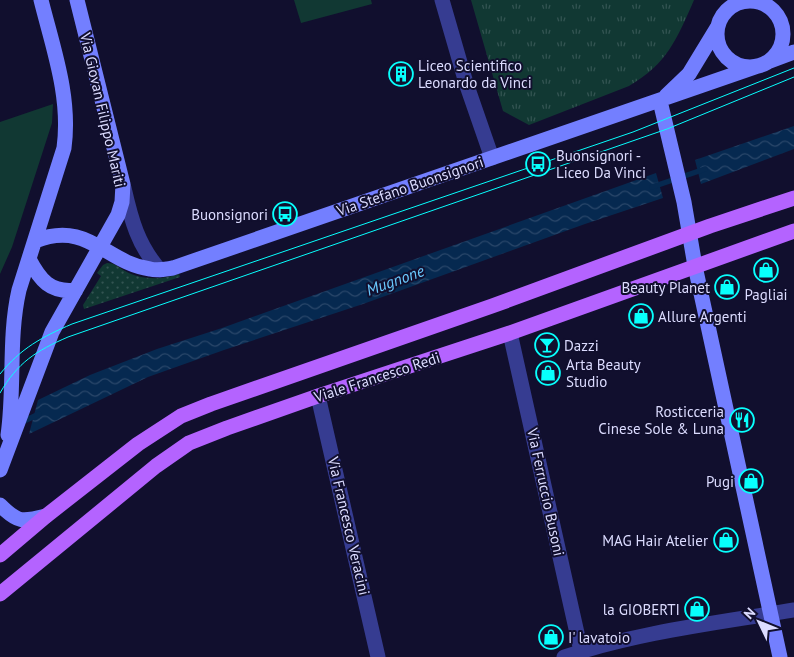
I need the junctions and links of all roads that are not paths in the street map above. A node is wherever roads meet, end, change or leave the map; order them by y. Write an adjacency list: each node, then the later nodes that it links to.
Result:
1 (41, 0): 15 (street, Via Giovan Filippo Mariti)
2 (77, 0): 11 (street, Via Giovan Filippo Mariti)
3 (442, 0): 10 (street)
4 (728, 0): 6 (street)
5 (764, 2): 6 (street); 8 (street)
6 (720, 22): 8 (street); 9 (street, Via Stefano Buonsignori)
7 (794, 52): 8 (street, Via Stefano Buonsignori)
8 (765, 63): 9 (street, Via Stefano Buonsignori)
9 (660, 101): 10 (street, Via Stefano Buonsignori); 14 (street)
10 (492, 158): 19 (street, Via Stefano Buonsignori)
11 (123, 184): 16 (street, Via Giovan Filippo Mariti); 19 (street)
12 (794, 198): 14 (main road, Viale Francesco Redi)
13 (794, 232): 18 (main road, Viale Francesco Redi)
14 (690, 234): 18 (street); 26 (main road, Viale Francesco Redi)
15 (36, 240): 16 (street); 17 (street, Via Giovan Filippo Mariti)
16 (101, 247): 19 (street, Via Stefano Buonsignori); 20 (street, Via Giovan Filippo Mariti)
17 (28, 260): 20 (street); 23 (street, Via Giovan Filippo Mariti)
18 (695, 266): 21 (main road, Viale Francesco Redi); 30 (street)
19 (160, 270)
20 (76, 290): 23 (street, Via Giovan Filippo Mariti)
21 (510, 333): 22 (main road, Viale Francesco Redi); 31 (street, Via Ferruccio Busoni)
22 (318, 396): 28 (main road, Viale Francesco Redi); 32 (street, Via Francesco Veracini)
23 (6, 452): 24 (street, Via Giovan Filippo Mariti)
24 (0, 470)
25 (0, 505): 26 (street)
26 (46, 516): 27 (main road, Viale Francesco Redi)
27 (0, 555)
28 (0, 594)
29 (794, 610): 30 (street)
30 (771, 614): 31 (street); 34 (street)
31 (581, 651): 33 (street)
32 (378, 657)
33 (564, 657)
34 (780, 657)

